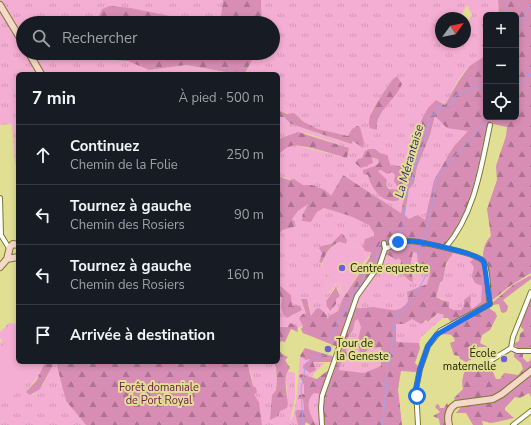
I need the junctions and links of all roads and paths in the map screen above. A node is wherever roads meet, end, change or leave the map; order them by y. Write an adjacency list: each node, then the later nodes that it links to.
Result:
1 (0, 6): 2 (street)
2 (16, 32)
3 (33, 60): 4 (street)
4 (40, 72)
5 (490, 125): 10 (street)
6 (0, 198): 7 (street)
7 (0, 235): 9 (street)
8 (384, 243): 11 (street)
9 (14, 246): 12 (street)
10 (446, 247): 11 (street); 21 (street)
11 (385, 249): 20 (street)
12 (13, 258): 13 (street)
13 (0, 267)
14 (531, 292): 15 (street)
15 (511, 348): 16 (street); 17 (street)
16 (531, 351)
17 (490, 361)
18 (531, 371): 22 (street)
19 (531, 411): 23 (street)
20 (322, 425)
21 (418, 425)
22 (449, 425)
23 (513, 425)

